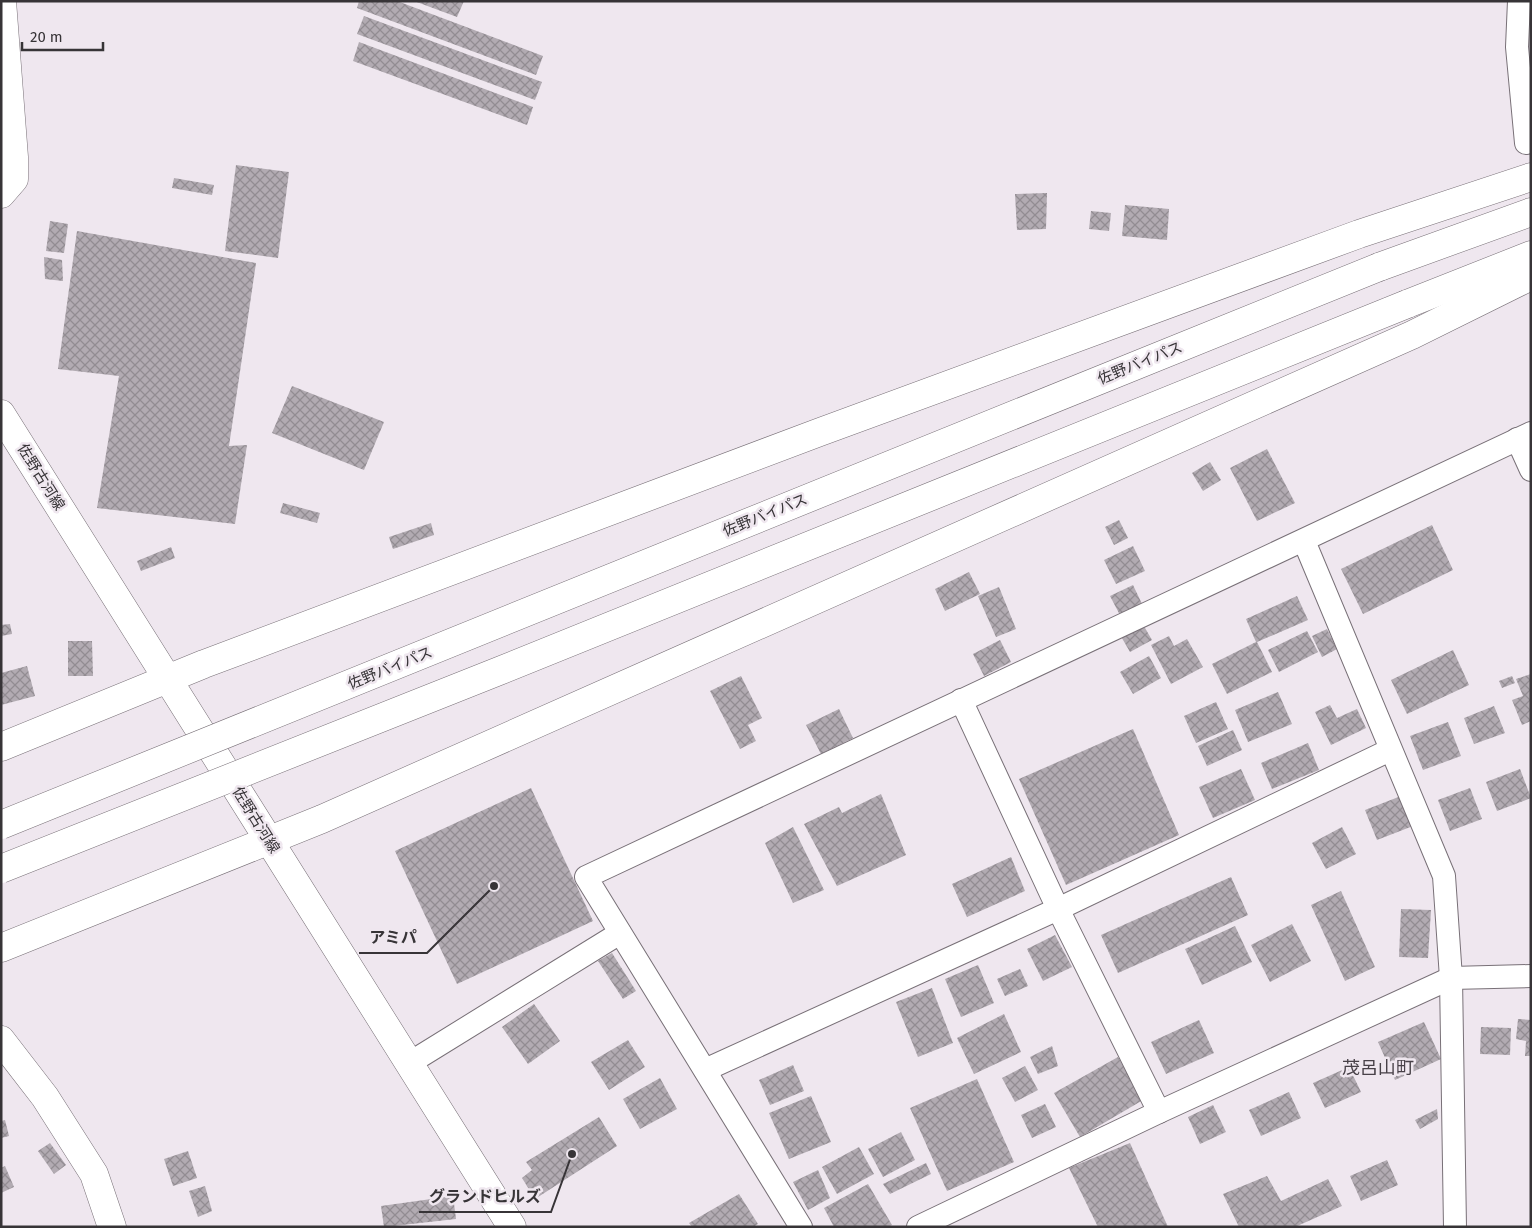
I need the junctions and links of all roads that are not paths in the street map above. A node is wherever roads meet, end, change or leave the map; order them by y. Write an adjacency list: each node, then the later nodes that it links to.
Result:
1 (2, 1): 5 (main road)
2 (1519, 1): 3 (street)
3 (1531, 141)
4 (1531, 178): 13 (main road)
5 (1, 194)
6 (1531, 212): 17 (main road, 佐野バイパス, bridge)
7 (1531, 255): 19 (main road, bridge)
8 (1531, 276): 18 (main road)
9 (1, 414): 13 (main road, 佐野古河線)
10 (1524, 436): 11 (street); 12 (street)
11 (1531, 470)
12 (1304, 541): 14 (street); 16 (street)
13 (167, 678): 15 (main road); 18 (main road, 佐野古河線)
14 (960, 700): 20 (street); 21 (street)
15 (1, 747)
16 (1390, 750): 20 (street); 24 (street)
17 (1, 825)
18 (270, 842): 22 (main road); 26 (main road, 佐野古河線)
19 (1, 869)
20 (1058, 909): 27 (street); 28 (street)
21 (620, 933): 26 (street); 27 (street)
22 (1, 948)
23 (1531, 976): 24 (street)
24 (1451, 978): 28 (street); 33 (street)
25 (1, 1040): 29 (main road)
26 (408, 1064): 30 (main road, 佐野古河線)
27 (705, 1070): 31 (street)
28 (1158, 1112): 32 (street)
29 (112, 1227)
30 (512, 1227)
31 (801, 1227)
32 (918, 1227)
33 (1455, 1227)

